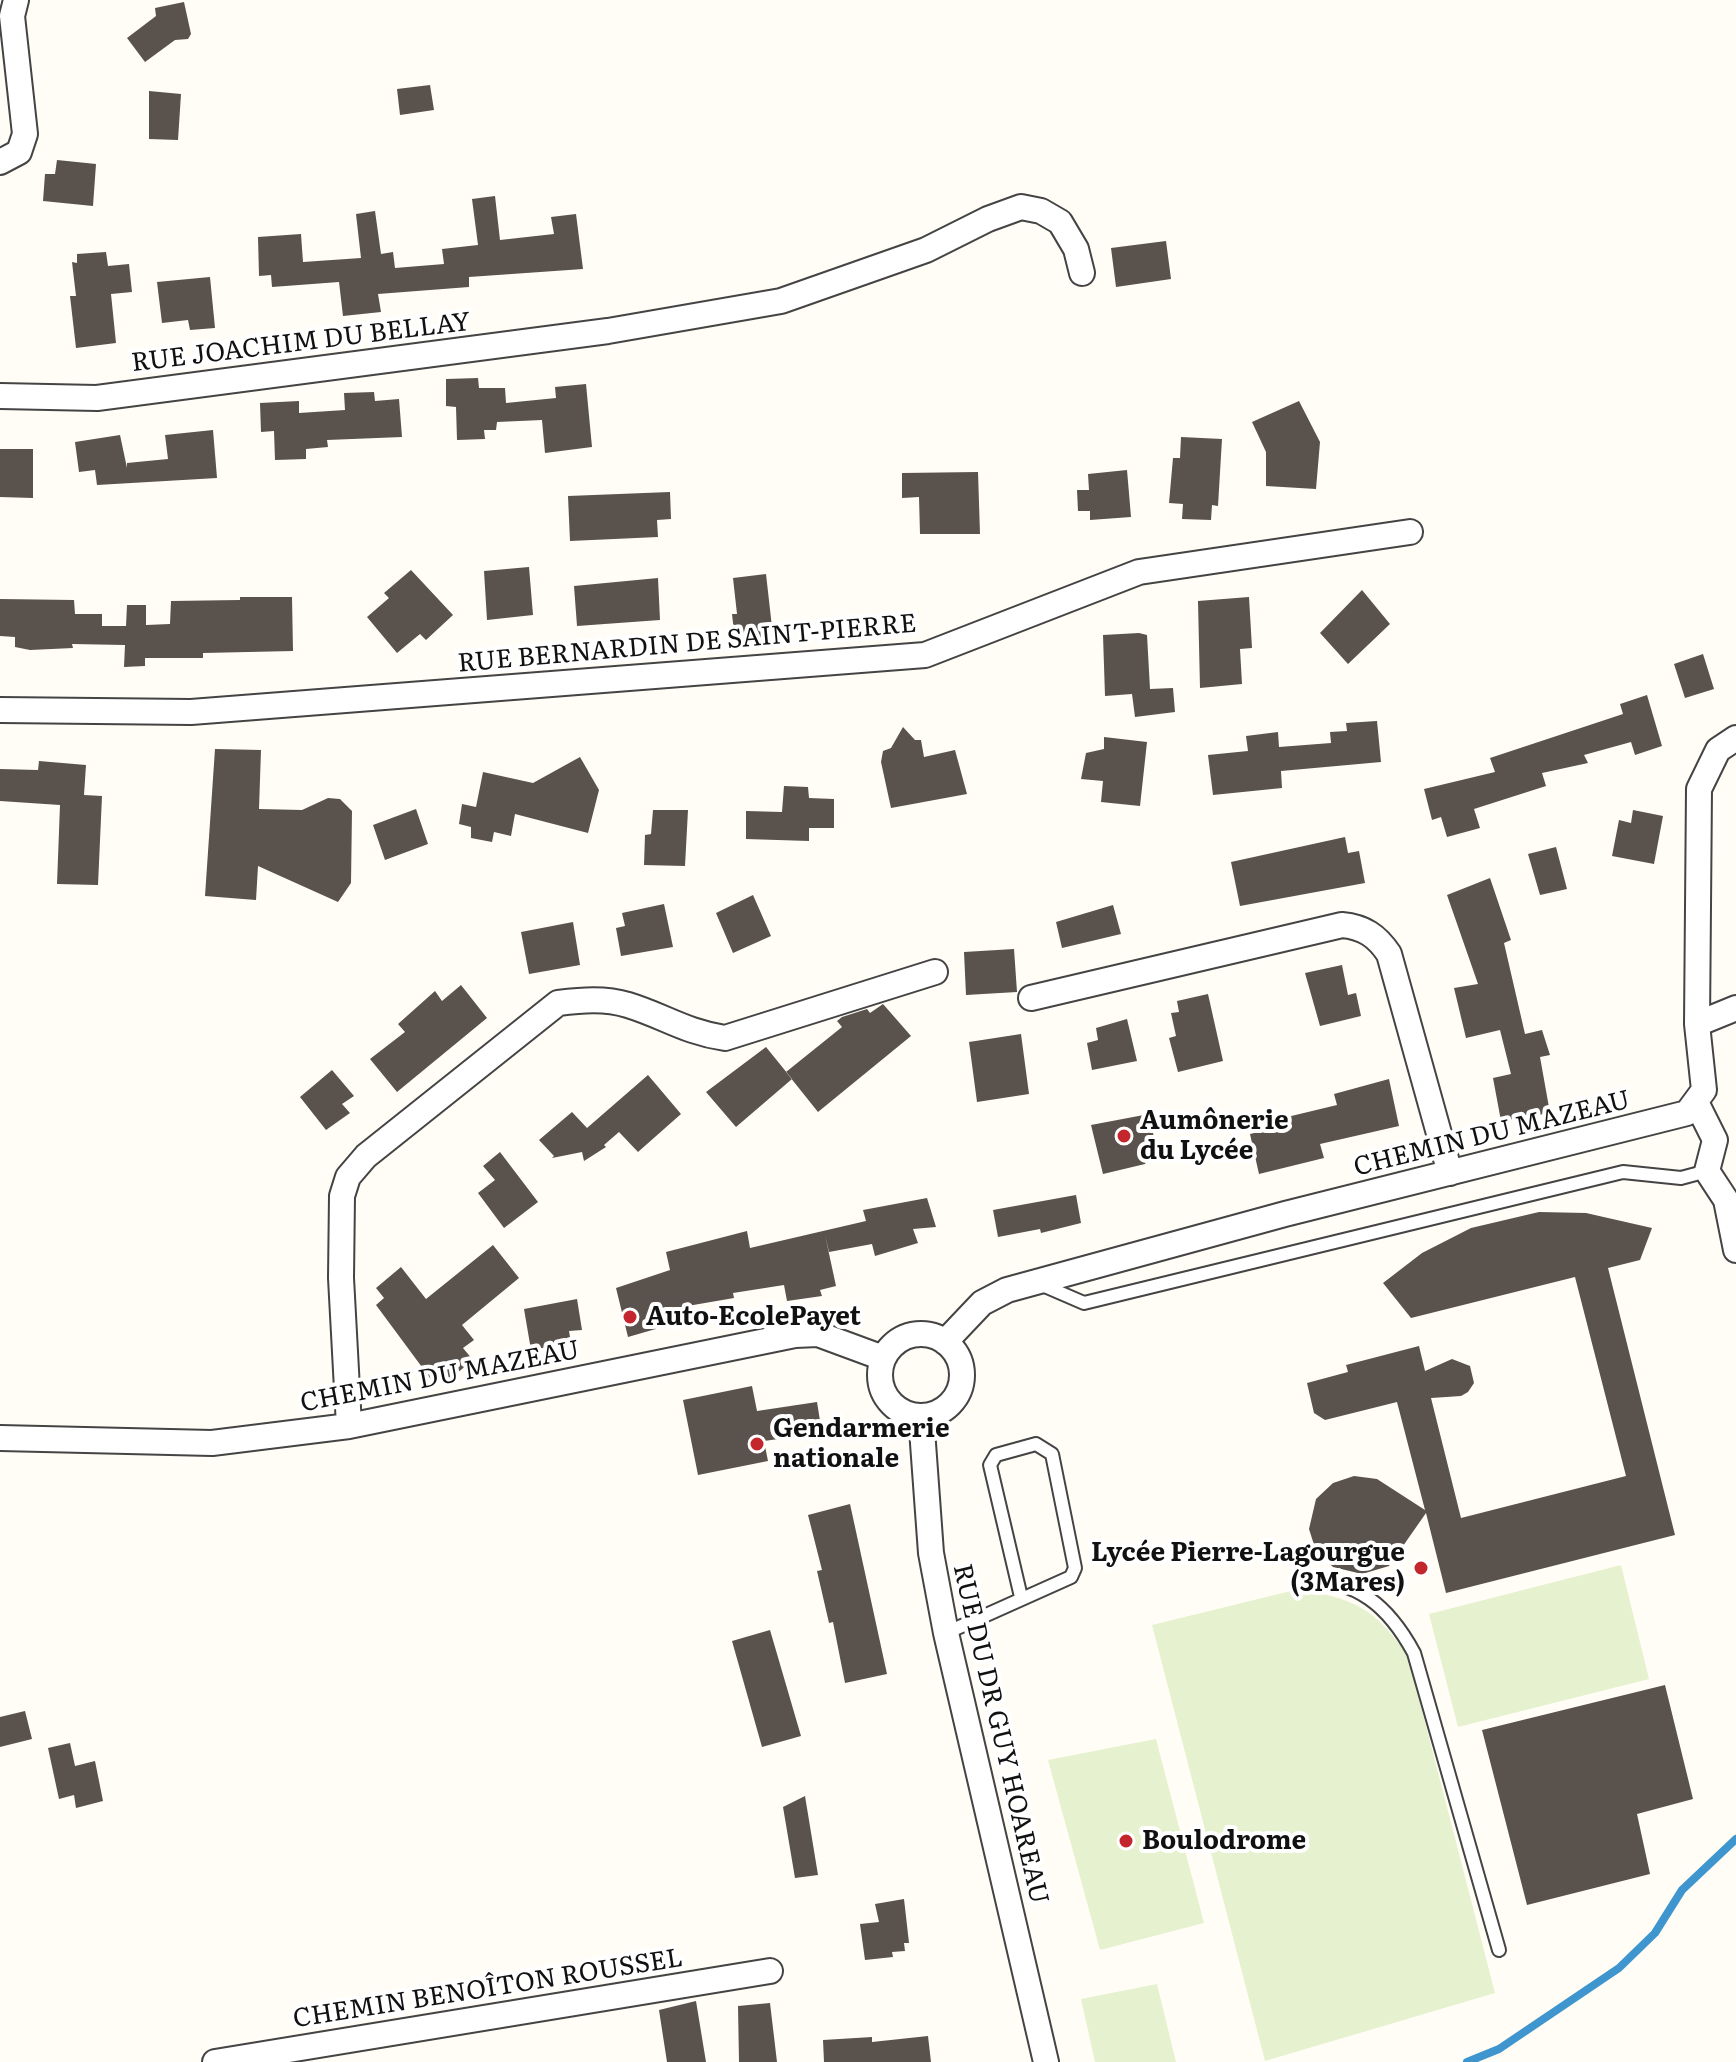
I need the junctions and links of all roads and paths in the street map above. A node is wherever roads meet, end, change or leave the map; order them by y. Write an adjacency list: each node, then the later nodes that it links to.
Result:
1 (16, 0): 2 (street)
2 (0, 162)
3 (1082, 273): 4 (street, RUE JOACHIM DU BELLAY)
4 (0, 396)
5 (1410, 532): 6 (street, RUE BERNARDIN DE SAINT-PIERRE)
6 (0, 710)
7 (1736, 738): 11 (street)
8 (935, 972): 20 (street)
9 (1031, 998): 14 (street)
10 (1736, 1008): 11 (street)
11 (1697, 1024): 12 (street)
12 (1697, 1104): 13 (street); 14 (street, CHEMIN DU MAZEAU)
13 (1707, 1171): 15 (street); 16 (lane)
14 (1450, 1173): 16 (street, CHEMIN DU MAZEAU)
15 (1736, 1250)
16 (1036, 1282): 17 (street, CHEMIN DU MAZEAU)
17 (945, 1342): 18 (street); 19 (street)
18 (883, 1358): 19 (street); 20 (street, CHEMIN DU MAZEAU)
19 (921, 1416): 24 (street, RUE DU DR GUY HOAREAU)
20 (349, 1426): 21 (street, CHEMIN DU MAZEAU)
21 (0, 1438)
22 (1302, 1578): 25 (lane)
23 (1021, 1597): 23 (lane); 24 (lane)
24 (946, 1633): 28 (street, RUE DU DR GUY HOAREAU)
25 (1499, 1950)
26 (770, 1971): 27 (street, CHEMIN BENOÎTON ROUSSEL)
27 (215, 2062)
28 (1046, 2062)

